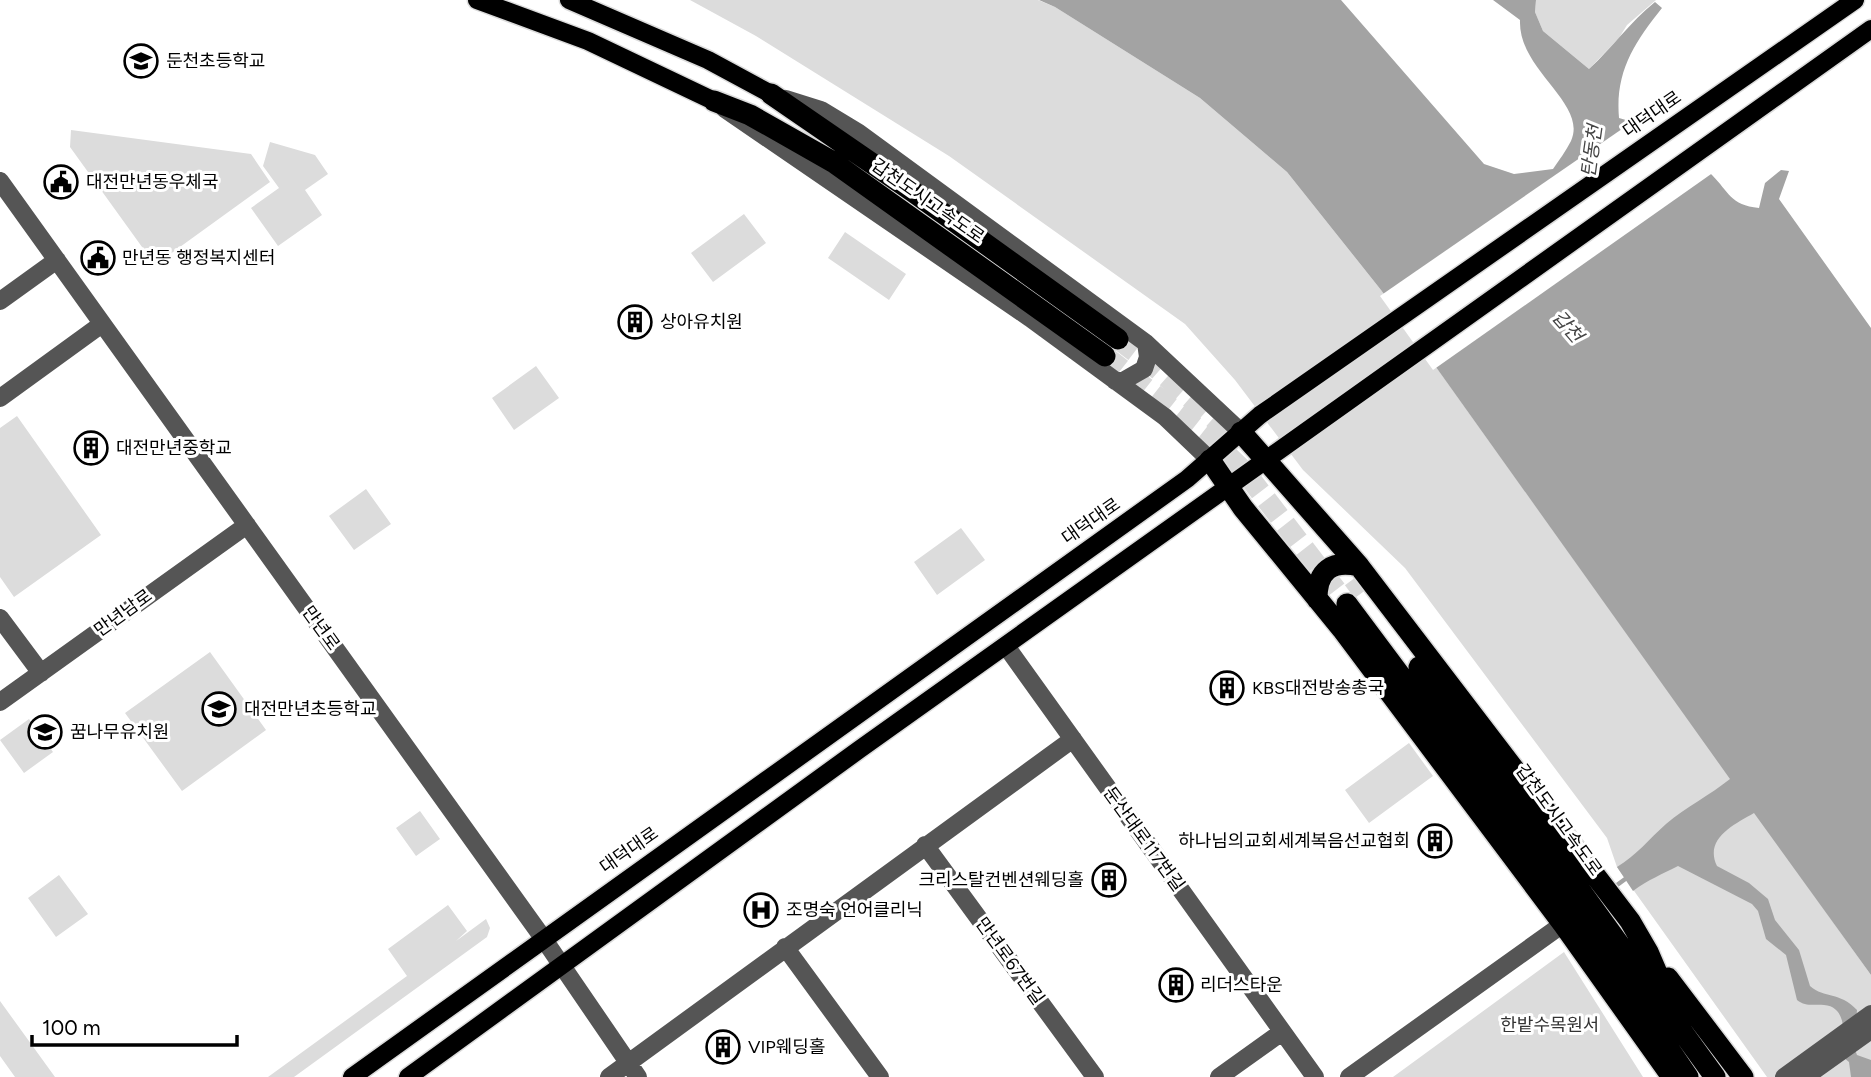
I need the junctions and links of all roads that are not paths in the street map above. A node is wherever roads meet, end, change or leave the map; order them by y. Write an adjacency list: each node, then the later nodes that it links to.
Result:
1 (477, 0): 8 (main road)
2 (569, 0): 7 (main road)
3 (1834, 0): 5 (main road)
4 (1854, 0): 5 (main road, 대덕대로)
5 (1822, 20): 16 (main road, 대덕대로)
6 (1871, 29): 18 (main road)
7 (771, 94): 8 (highway, 갑천도시고속도로); 13 (street)
8 (713, 101): 14 (street)
9 (3, 193): 10 (street, 만년로)
10 (57, 260): 11 (street); 12 (street, 만년로)
11 (0, 301)
12 (102, 324): 15 (street); 20 (street, 만년로)
13 (1146, 343): 14 (street); 16 (street)
14 (1115, 382): 17 (street)
15 (0, 398)
16 (1241, 432): 17 (main road, 대덕대로); 18 (highway)
17 (1210, 460): 19 (highway); 30 (main road, 대덕대로)
18 (1268, 462): 19 (main road); 21 (highway)
19 (1231, 486): 22 (highway); 24 (main road)
20 (247, 525): 25 (street, 만년남로); 30 (street, 만년로)
21 (1359, 566): 22 (highway); 32 (highway)
22 (1317, 598): 29 (highway)
23 (0, 618): 25 (street)
24 (1006, 646): 27 (street, 둔산대로117번길); 33 (main road)
25 (41, 673): 26 (street, 만년남로)
26 (0, 702)
27 (1073, 739): 28 (street); 37 (street, 둔산대로117번길)
28 (925, 845): 31 (street); 43 (street, 만년로67번길)
29 (1563, 924): 46 (street); 47 (highway)
30 (543, 938): 33 (street, 만년로); 39 (main road, 대덕대로)
31 (785, 947): 38 (street); 42 (street)
32 (1648, 952): 35 (highway); 50 (highway)
33 (562, 964): 38 (street, 만년로); 40 (main road)
34 (1871, 1014): 51 (street)
35 (1681, 1029): 48 (highway, 갑천도시고속도로); 49 (highway, 갑천도시고속도로)
36 (1871, 1030): 52 (street)
37 (1282, 1032): 44 (street); 45 (street, 둔산대로117번길)
38 (633, 1070): 41 (street)
39 (352, 1077)
40 (408, 1077)
41 (609, 1077)
42 (880, 1077)
43 (1095, 1077)
44 (1219, 1077)
45 (1315, 1077)
46 (1349, 1077)
47 (1672, 1077)
48 (1688, 1077)
49 (1714, 1077)
50 (1743, 1077)
51 (1784, 1077)
52 (1805, 1077)

